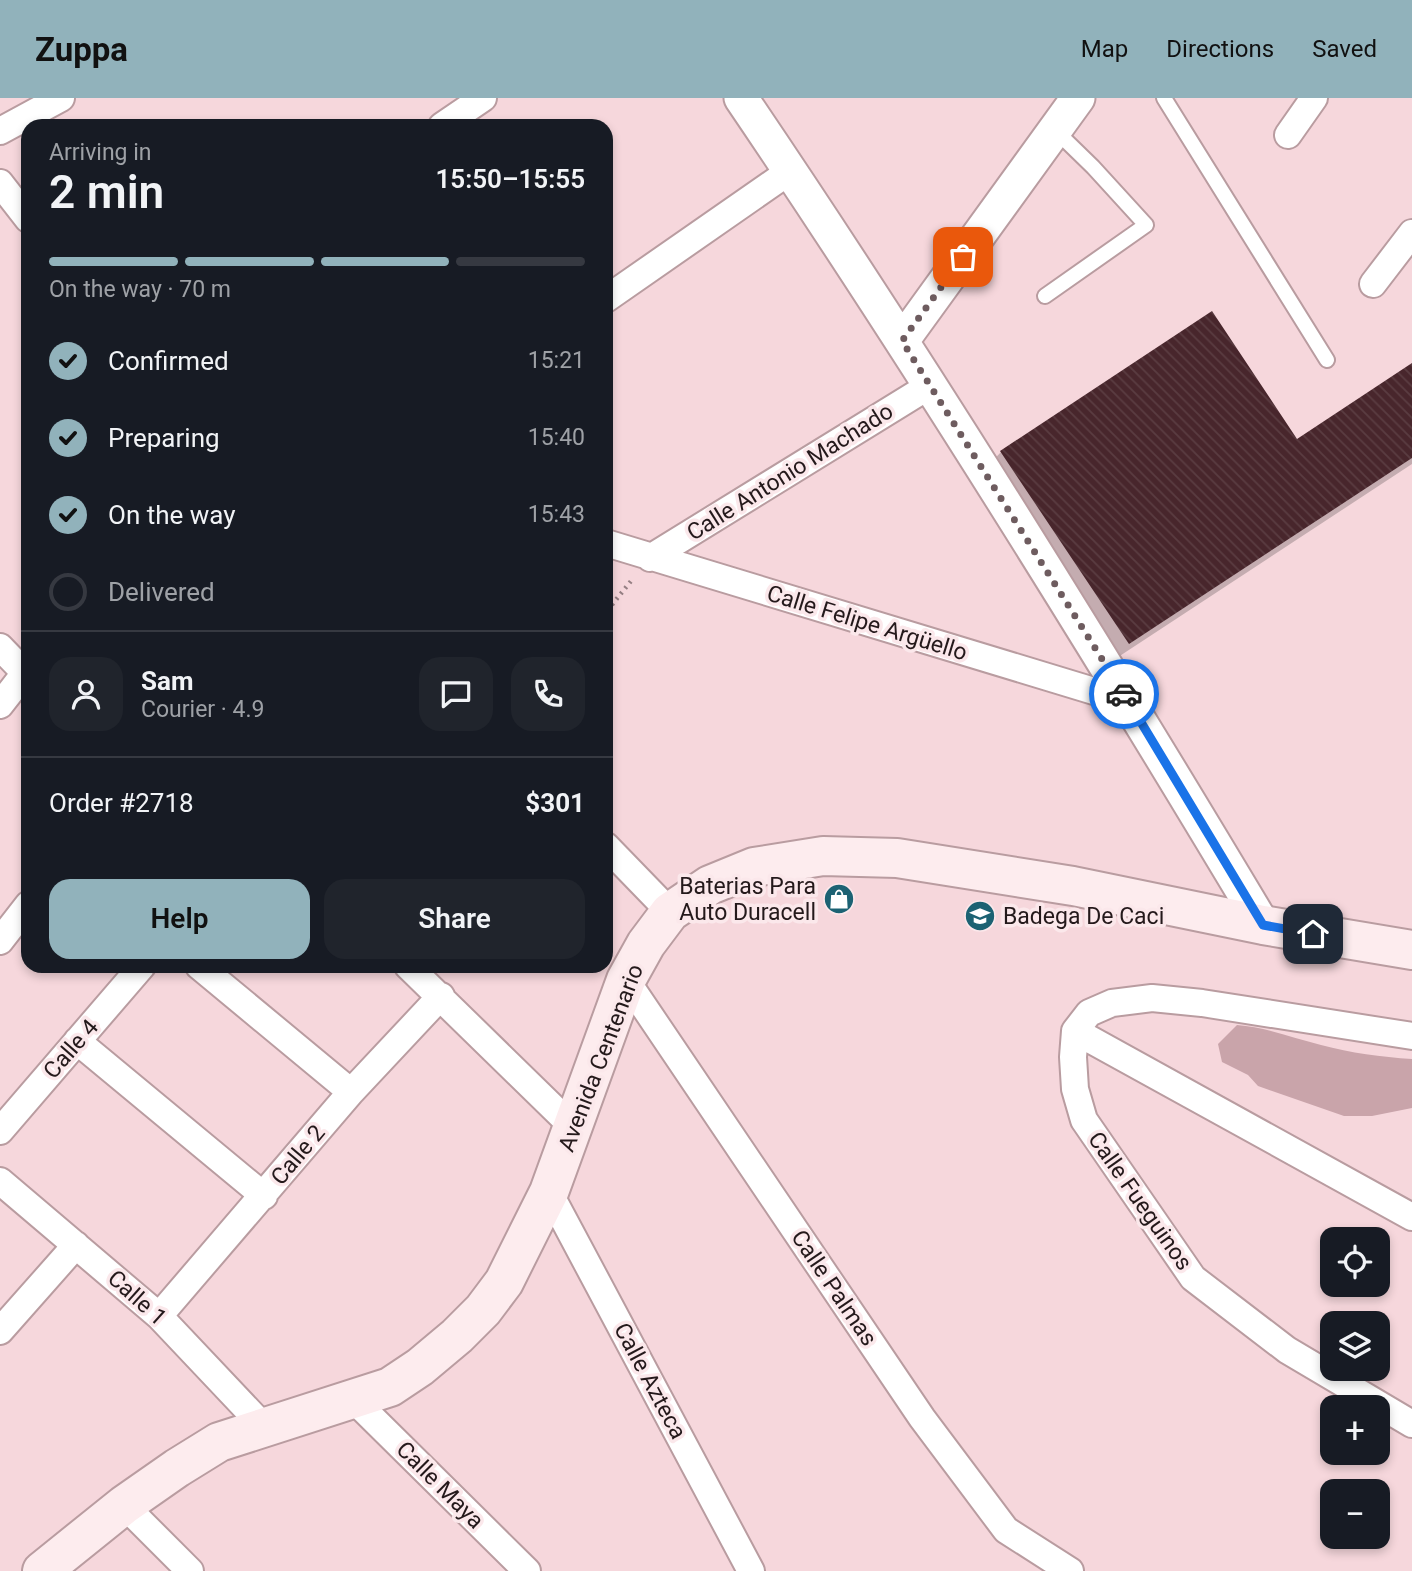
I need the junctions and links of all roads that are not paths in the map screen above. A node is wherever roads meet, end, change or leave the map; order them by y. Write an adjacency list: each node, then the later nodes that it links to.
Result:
1 (61, 98): 7 (street)
2 (483, 98): 8 (street)
3 (741, 98): 13 (street)
4 (1078, 98): 10 (street)
5 (1164, 98): 21 (lane)
6 (1314, 98): 12 (street)
7 (22, 119)
8 (452, 119)
9 (21, 120): 11 (street)
10 (1055, 130): 19 (lane); 20 (street)
11 (0, 131)
12 (1289, 135)
13 (790, 171): 18 (street); 20 (street)
14 (0, 183): 15 (street)
15 (21, 210)
16 (1412, 233): 17 (street)
17 (1373, 284)
18 (613, 294)
19 (1045, 296)
20 (902, 341): 22 (street)
21 (1327, 360)
22 (929, 386): 24 (street, Calle Antonio Machado); 28 (street)
23 (613, 545): 24 (street, Calle Felipe Argüello)
24 (650, 558): 28 (street, Calle Felipe Argüello)
25 (0, 647): 26 (street)
26 (21, 669)
27 (21, 682): 29 (street)
28 (1130, 702): 33 (street)
29 (0, 705)
30 (613, 853): 31 (street)
31 (670, 912): 33 (main road, Avenida Centenario); 39 (main road, Avenida Centenario)
32 (21, 914): 34 (street)
33 (1263, 925): 35 (main road, Avenida Centenario)
34 (0, 941)
35 (1412, 950)
36 (136, 973): 43 (street, Calle 4)
37 (207, 973): 44 (street)
38 (416, 973): 40 (street)
39 (626, 980): 45 (main road, Avenida Centenario); 62 (street, Calle Palmas)
40 (441, 996): 44 (street, Calle 2); 45 (street)
41 (1075, 1031): 42 (street); 50 (street); 55 (street, Calle Fueguinos)
42 (1412, 1036)
43 (77, 1041): 46 (street, Calle 4); 49 (street)
44 (351, 1092): 49 (street, Calle 2)
45 (574, 1128): 48 (main road, Avenida Centenario)
46 (0, 1131)
47 (0, 1181): 51 (street, Calle 1)
48 (549, 1192): 54 (main road, Avenida Centenario); 61 (street, Calle Azteca)
49 (264, 1196): 52 (street, Calle 2)
50 (1412, 1217)
51 (76, 1245): 52 (street, Calle 1); 53 (street)
52 (159, 1316): 56 (street, Calle 1)
53 (0, 1331)
54 (353, 1399): 56 (main road, Avenida Centenario); 60 (street, Calle Maya)
55 (1412, 1424)
56 (263, 1426): 57 (main road, Avenida Centenario)
57 (124, 1505): 58 (main road, Avenida Centenario); 59 (street)
58 (42, 1571)
59 (190, 1571)
60 (527, 1571)
61 (751, 1571)
62 (1070, 1571)

